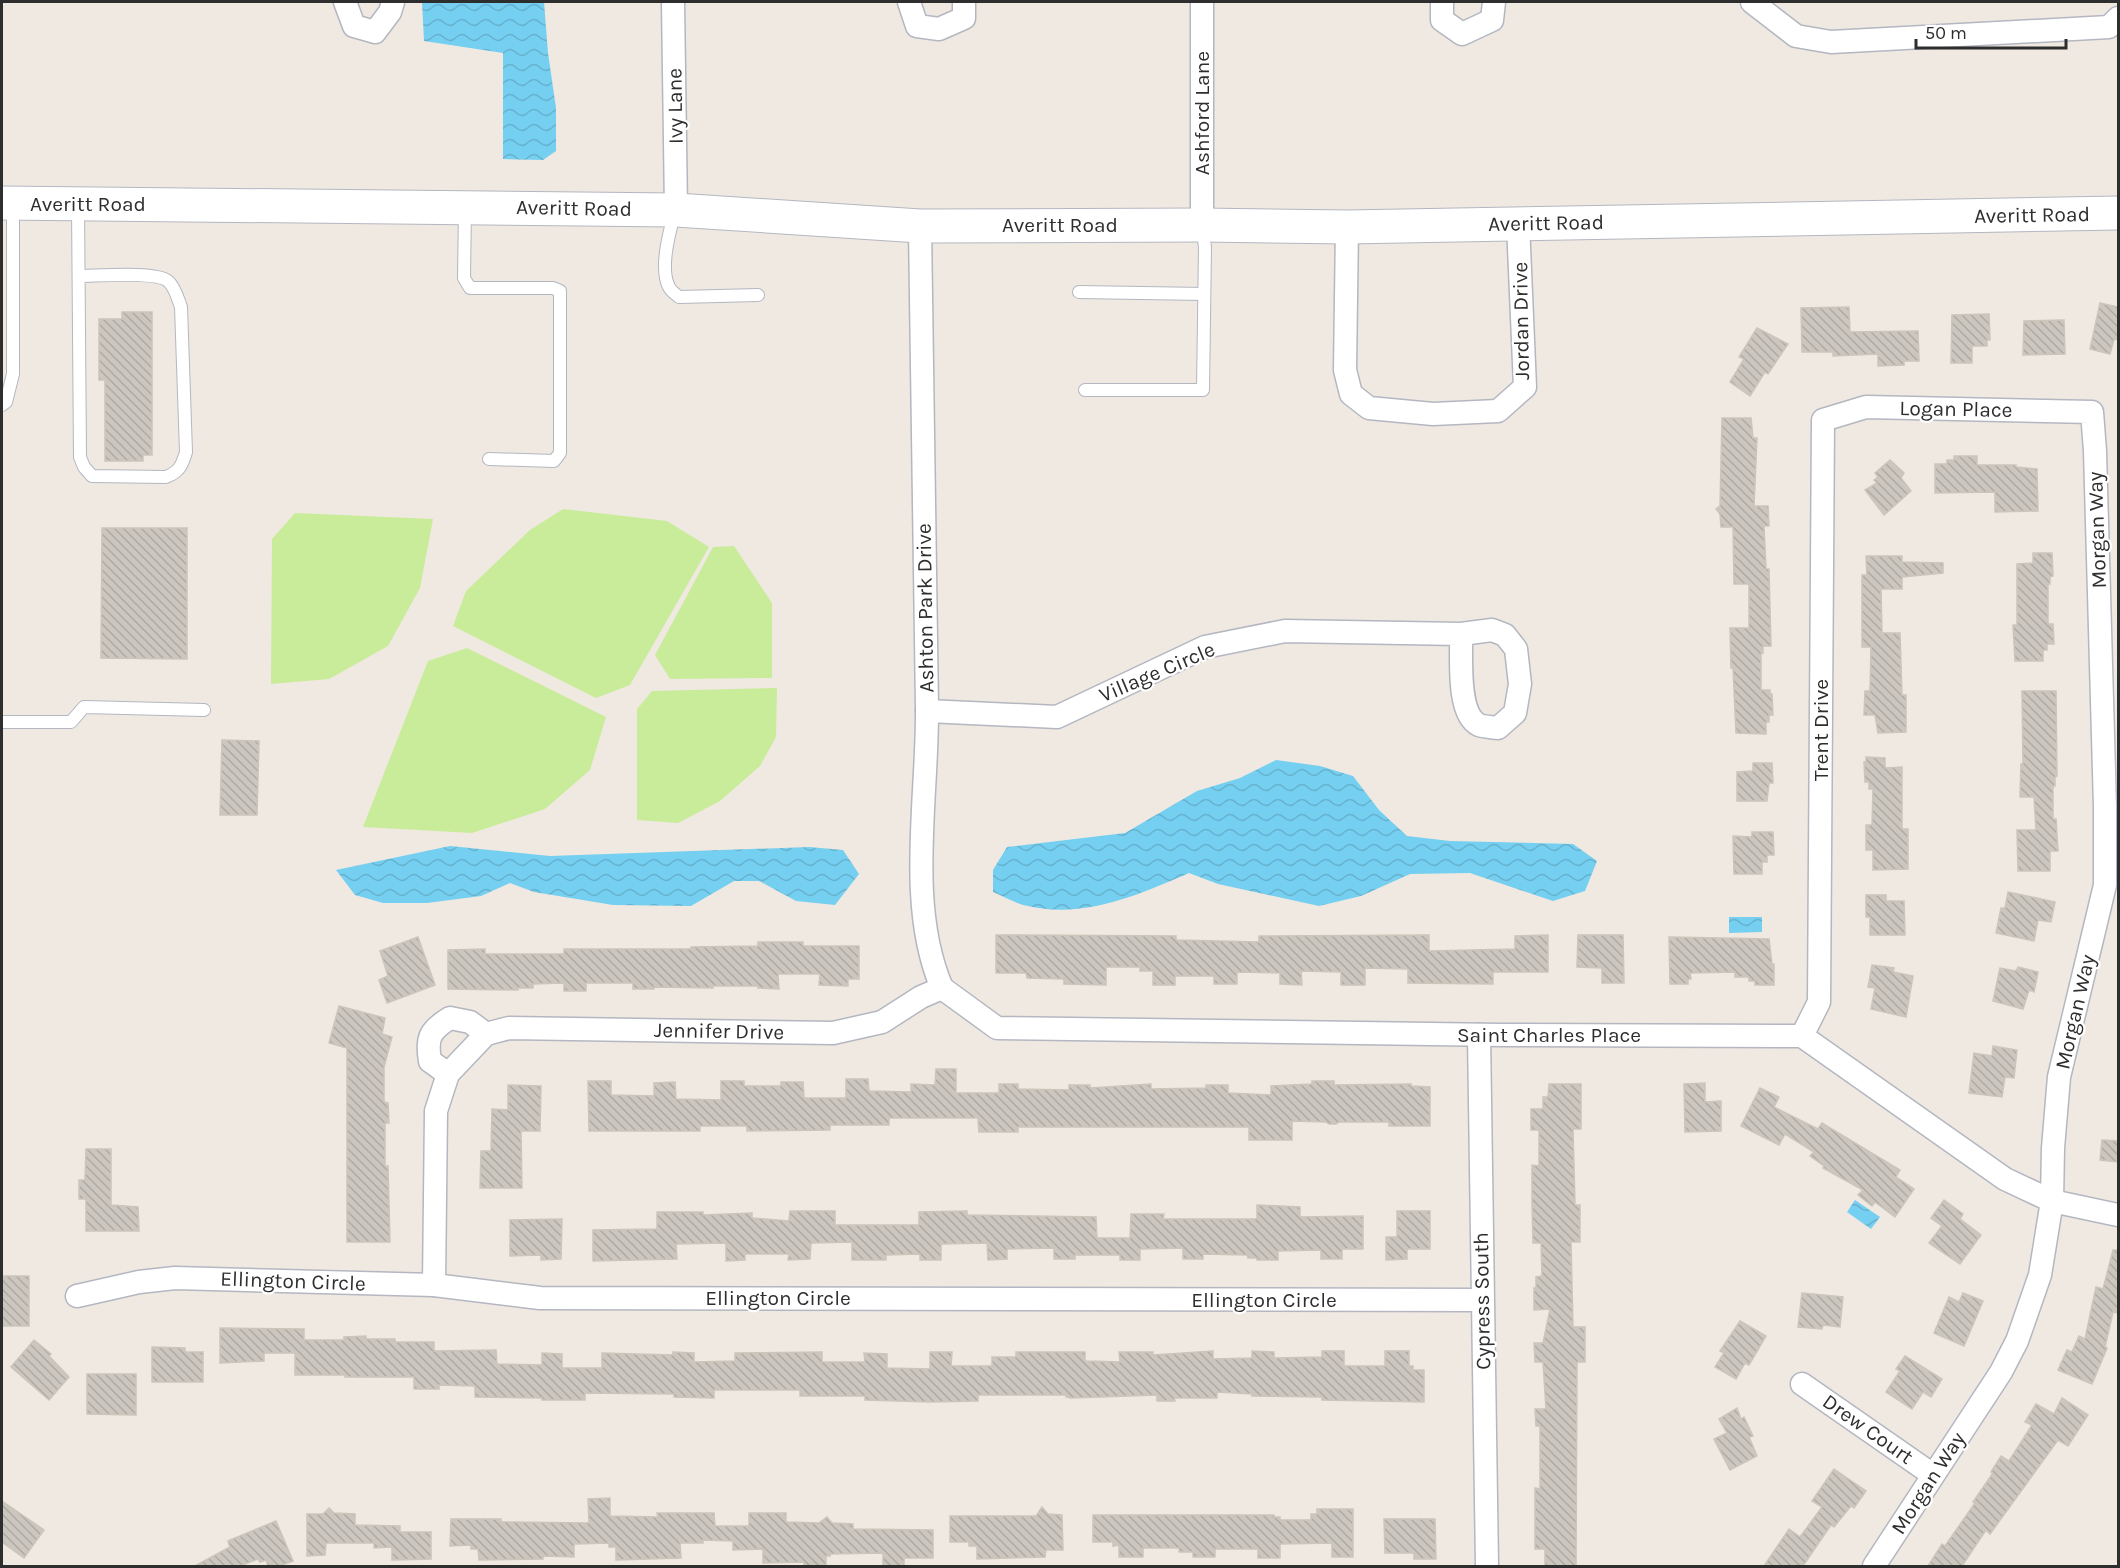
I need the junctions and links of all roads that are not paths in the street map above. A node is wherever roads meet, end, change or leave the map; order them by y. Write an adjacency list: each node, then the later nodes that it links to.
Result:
1 (345, 2): 2 (street)
2 (393, 2)
3 (674, 2): 14 (street, Ivy Lane)
4 (909, 2): 5 (street)
5 (964, 2)
6 (1202, 2): 17 (street, Ashford Lane)
7 (1442, 2): 8 (street)
8 (1494, 2)
9 (1752, 2): 10 (street)
10 (2118, 18)
11 (8, 203): 12 (street, Averitt Road); 25 (lane)
12 (78, 204): 13 (street, Averitt Road); 20 (lane)
13 (465, 207): 14 (street, Averitt Road); 28 (lane)
14 (676, 210): 18 (street, Averitt Road); 23 (lane)
15 (2118, 213): 16 (street, Averitt Road)
16 (1518, 224): 19 (street, Averitt Road); 19 (street, Jordan Drive)
17 (1202, 225): 18 (street, Averitt Road); 19 (street, Averitt Road); 22 (lane)
18 (920, 226): 31 (street, Ashton Park Drive)
19 (1347, 227)
20 (79, 276): 20 (lane)
21 (1079, 292): 22 (lane)
22 (1204, 294): 24 (lane)
23 (758, 295)
24 (1086, 390)
25 (2, 405)
26 (2091, 412): 27 (street, Logan Place); 38 (street, Morgan Way)
27 (1823, 420): 36 (street, Trent Drive)
28 (489, 459)
29 (1461, 634): 31 (street, Village Circle)
30 (204, 710): 32 (lane)
31 (927, 711): 33 (street, Ashton Park Drive)
32 (2, 722)
33 (942, 988): 34 (street, Jennifer Drive); 35 (street, Saint Charles Place)
34 (486, 1034): 37 (street); 37 (street)
35 (1479, 1035): 36 (street, Saint Charles Place); 42 (street, Cypress South)
36 (1802, 1036): 38 (street)
37 (448, 1074): 40 (street)
38 (2052, 1201): 39 (street); 44 (street, Morgan Way)
39 (2118, 1215)
40 (434, 1285): 41 (street, Ellington Circle); 42 (street, Ellington Circle)
41 (77, 1296)
42 (1482, 1300): 45 (street, Cypress South)
43 (1802, 1384): 44 (street, Drew Court)
44 (1934, 1475): 46 (street, Morgan Way)
45 (1488, 1566)
46 (1874, 1566)

